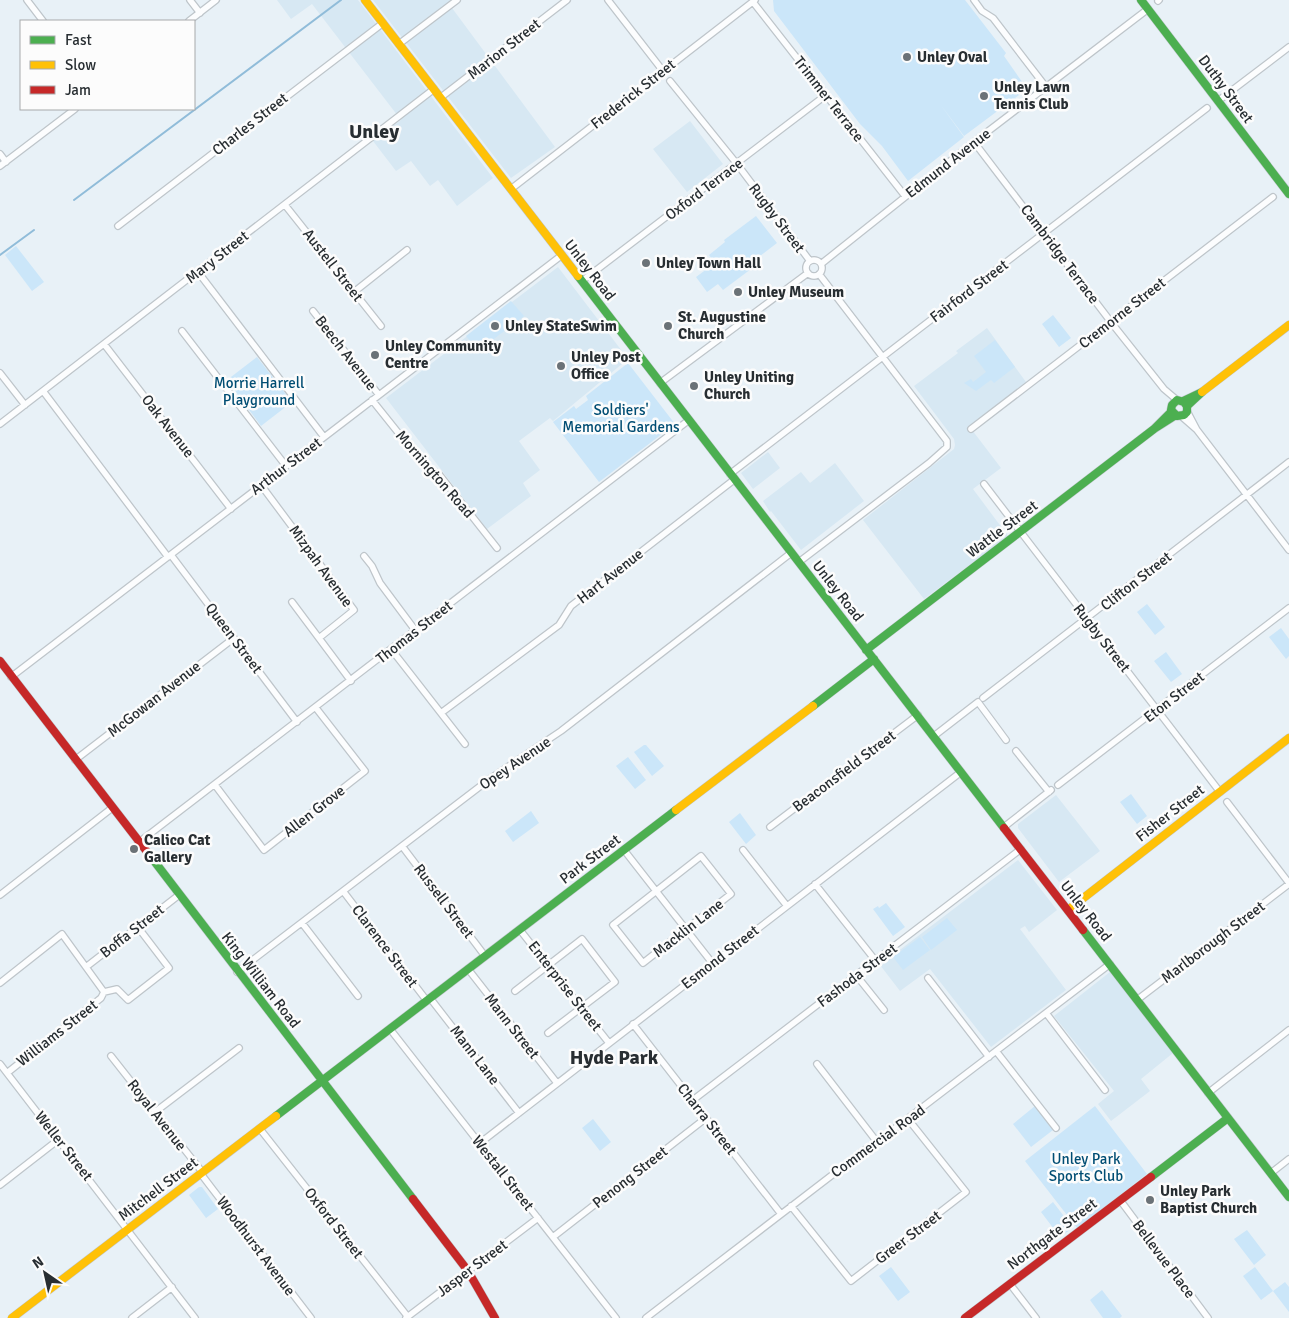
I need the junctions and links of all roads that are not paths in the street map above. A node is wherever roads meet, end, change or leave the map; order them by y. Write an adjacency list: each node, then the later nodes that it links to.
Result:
1 (27, 0): 13 (street)
2 (190, 0): 12 (street)
3 (216, 0): 12 (street)
4 (365, 0): 15 (main road, Unley Road)
5 (457, 0): 16 (street)
6 (567, 0): 23 (street, Marion Street)
7 (608, 0): 18 (street)
8 (974, 0): 20 (street)
9 (1141, 0): 11 (main road, Duthy Street)
10 (754, 1): 18 (street, Frederick Street); 22 (street, Trimmer Terrace)
11 (1148, 9): 20 (street, Edmund Avenue); 24 (main road, Duthy Street)
12 (200, 13): 14 (street)
13 (43, 20)
14 (190, 20)
15 (383, 22): 16 (main road, Unley Road); 37 (street, Charles Street)
16 (400, 44): 21 (main road, Unley Road)
17 (1289, 47): 24 (street)
18 (663, 71): 32 (street, Frederick Street)
19 (670, 81): 30 (street, Rugby Street)
20 (1046, 87): 27 (street, Edmund Avenue)
21 (434, 89): 23 (main road, Unley Road); 36 (street, Mary Street)
22 (826, 95): 30 (street, Oxford Terrace); 34 (street, Trimmer Terrace)
23 (440, 98): 32 (main road, Unley Road)
24 (1218, 101): 33 (main road, Duthy Street)
25 (1207, 108): 38 (street, Fairford Street)
26 (74, 110): 29 (street)
27 (974, 142): 34 (street, Edmund Avenue); 38 (street, Cambridge Terrace)
28 (0, 154): 29 (street)
29 (6, 162): 31 (street)
30 (737, 164): 41 (street, Rugby Street); 46 (street, Oxford Terrace)
31 (0, 166)
32 (511, 189): 40 (main road, Unley Road)
33 (1288, 189)
34 (905, 196): 42 (street, Edmund Avenue)
35 (1273, 197): 49 (street, Cremorne Street)
36 (285, 204): 43 (street, Mary Street); 47 (street, Austell Street)
37 (118, 226)
38 (1044, 234): 49 (street, Cambridge Terrace); 54 (street, Fairford Street)
39 (407, 250): 47 (street)
40 (562, 255): 46 (main road, Unley Road); 58 (street, Arthur Street)
41 (810, 261): 42 (street); 44 (street)
42 (821, 264): 45 (street)
43 (198, 272): 53 (street, Mary Street); 65 (street)
44 (808, 273): 45 (street); 56 (street)
45 (819, 274): 54 (street)
46 (582, 281): 56 (main road, Unley Road)
47 (354, 292): 51 (street, Austell Street)
48 (313, 311): 58 (street, Beech Avenue)
49 (1111, 322): 61 (street, Cambridge Terrace); 64 (street, Cremorne Street)
50 (1289, 325): 61 (main road, Wattle Street)
51 (381, 326)
52 (182, 330): 67 (street)
53 (104, 344): 57 (street, Mary Street); 72 (street, Oak Avenue)
54 (882, 357): 68 (street, Fairford Street); 79 (street)
55 (0, 373): 60 (street)
56 (660, 383): 62 (main road, Unley Road)
57 (43, 391): 60 (street, Mary Street); 77 (street, Queen Street)
58 (380, 395): 59 (street, Arthur Street)
59 (372, 400): 65 (street, Arthur Street); 74 (street, Mornington Road)
60 (25, 406): 63 (street, Mary Street)
61 (1179, 408): 71 (street, Cambridge Terrace); 73 (main road, Wattle Street)
62 (689, 420): 68 (main road, Unley Road); 83 (street, Thomas Street)
63 (0, 424)
64 (971, 429)
65 (324, 437): 67 (street, Arthur Street)
66 (1289, 462): 71 (street, Clifton Street)
67 (286, 466): 70 (street, Arthur Street)
68 (732, 476): 76 (main road, Unley Road); 95 (street, Hart Avenue)
69 (984, 484): 73 (street, Rugby Street)
70 (261, 486): 72 (street, Arthur Street); 85 (street, Mizpah Avenue)
71 (1246, 496): 75 (street, Cambridge Terrace); 82 (street, Clifton Street)
72 (231, 509): 77 (street, Arthur Street)
73 (1021, 532): 82 (street, Rugby Street); 87 (main road, Wattle Street)
74 (497, 548)
75 (1289, 550)
76 (791, 553): 79 (main road, Unley Road); 113 (street, Opey Avenue)
77 (169, 556): 84 (street, Queen Street); 90 (street, Arthur Street)
78 (364, 556): 83 (street)
79 (798, 562): 87 (main road, Unley Road)
80 (292, 602): 85 (street)
81 (1289, 608): 94 (street, Eton Street)
82 (1087, 619): 92 (street, Clifton Street); 94 (street, Rugby Street)
83 (415, 630): 86 (street, Thomas Street)
84 (234, 638): 97 (street, Queen Street); 103 (street, McGowan Avenue)
85 (319, 638): 91 (street)
86 (391, 649): 91 (street, Thomas Street); 95 (street)
87 (866, 650): 88 (main road, Unley Road)
88 (874, 659): 96 (main road, Unley Road); 115 (main road, Park Street)
89 (0, 662): 90 (main road, King William Road)
90 (11, 677): 103 (main road, King William Road)
91 (351, 681): 93 (street, Thomas Street)
92 (980, 700): 98 (street, Clifton Street); 100 (street)
93 (316, 708): 97 (street, Thomas Street); 105 (street, Allen Grove)
94 (1158, 709): 106 (street, Eton Street); 107 (street, Rugby Street)
95 (441, 713): 101 (street)
96 (918, 715): 98 (main road, Unley Road); 110 (street, Beaconsfield Street)
97 (297, 722): 105 (street, Thomas Street)
98 (934, 736): 104 (main road, Unley Road)
99 (1289, 738): 107 (main road, Fisher Street)
100 (1006, 740)
101 (465, 744)
102 (1016, 751): 111 (street)
103 (75, 760): 109 (main road, King William Road)
104 (961, 772): 111 (main road, Unley Road); 118 (street, Esmond Street)
105 (215, 785): 112 (street, Thomas Street)
106 (1058, 785)
107 (1220, 792): 124 (main road, Fisher Street)
108 (1227, 802): 117 (street)
109 (112, 808): 112 (main road, King William Road); 122 (street)
110 (770, 827)
111 (1004, 827): 114 (main road, Unley Road)
112 (138, 843): 121 (main road, King William Road)
113 (402, 846): 119 (street, Opey Avenue); 129 (street, Russell Street)
114 (1021, 849): 124 (main road, Unley Road); 130 (street, Fashoda Street)
115 (624, 850): 120 (street); 128 (main road, Park Street)
116 (743, 850): 123 (street)
117 (1289, 883): 144 (street, Marlborough Street)
118 (815, 884): 123 (street, Esmond Street); 130 (street)
119 (343, 891): 125 (street, Opey Avenue); 143 (street, Clarence Street)
120 (656, 891): 127 (street); 127 (street, Macklin Lane); 127 (street, Macklin Lane)
121 (179, 895): 126 (street, Boffa Street); 136 (main road, King William Road)
122 (0, 896)
123 (787, 906): 131 (street, Esmond Street)
124 (1068, 910): 132 (main road, Unley Road)
125 (302, 923): 136 (street, Opey Avenue); 142 (street)
126 (137, 926): 134 (street, Boffa Street); 141 (street)
127 (686, 929): 131 (street)
128 (520, 930): 129 (main road, Park Street); 133 (street, Enterprise Street)
129 (486, 956): 135 (main road, Park Street)
130 (875, 960): 137 (street, Fashoda Street)
131 (712, 964): 148 (street, Esmond Street)
132 (1110, 964): 144 (main road, Unley Road); 147 (street, Commercial Road)
133 (548, 966): 140 (street); 145 (street, Enterprise Street); 145 (street)
134 (86, 967): 139 (street, Williams Street); 141 (street, Williams Street)
135 (468, 969): 143 (main road, Park Street); 161 (street, Mann Street)
136 (238, 972): 160 (main road, King William Road)
137 (856, 976): 146 (street); 164 (street, Fashoda Street)
138 (928, 978): 156 (street)
139 (0, 982)
140 (515, 991)
141 (104, 992): 159 (street, Williams Street)
142 (358, 996)
143 (429, 1000): 149 (main road, Park Street); 166 (street, Mann Lane)
144 (1137, 1000): 163 (main road, Unley Road)
145 (581, 1008): 151 (street); 152 (street, Enterprise Street)
146 (884, 1010)
147 (1046, 1013): 154 (street, Commercial Road); 162 (street)
148 (633, 1024): 152 (street, Esmond Street); 164 (street, Charra Street)
149 (390, 1029): 160 (main road, Park Street); 174 (street, Westall Street)
150 (1289, 1030): 163 (street)
151 (548, 1033)
152 (609, 1043): 161 (street, Esmond Street)
153 (239, 1048): 165 (street)
154 (996, 1051): 156 (street, Commercial Road); 170 (street)
155 (111, 1056): 165 (street, Royal Avenue)
156 (989, 1057): 169 (street, Commercial Road)
157 (0, 1064): 159 (street, Weller Street)
158 (817, 1064): 173 (street)
159 (7, 1073): 172 (street, Weller Street)
160 (322, 1081): 171 (main road, Mitchell Street); 186 (main road, King William Road)
161 (557, 1083): 166 (street, Esmond Street)
162 (1105, 1090)
163 (1208, 1093): 168 (main road, Unley Road)
164 (693, 1100): 167 (street, Charra Street)
165 (155, 1112): 176 (street, Royal Avenue)
166 (519, 1112): 174 (street, Esmond Street)
167 (706, 1118): 182 (street, Charra Street); 185 (street, Penong Street)
168 (1228, 1118): 177 (main road, Unley Road); 180 (main road, Northgate Street)
169 (908, 1119): 173 (street, Commercial Road); 181 (street, Greer Street)
170 (1056, 1128)
171 (260, 1129): 176 (main road, Mitchell Street); 189 (street, Oxford Street)
172 (58, 1140): 178 (street); 184 (street, Weller Street)
173 (877, 1142): 181 (street, Commercial Road)
174 (480, 1143): 183 (street, Westall Street)
175 (1289, 1159): 177 (street)
176 (202, 1174): 184 (main road, Mitchell Street); 193 (street, Woodhurst Avenue)
177 (1271, 1174): 179 (main road, Unley Road)
178 (0, 1185)
179 (1289, 1197)
180 (1120, 1200): 187 (main road, Northgate Street); 199 (street, Bellevue Place)
181 (791, 1206): 182 (street, Commercial Road)
182 (781, 1214): 196 (street, Commercial Road)
183 (538, 1218): 185 (street, Westall Street); 186 (street, Jasper Street)
184 (127, 1229): 188 (street, Weller Street); 190 (main road, Mitchell Street)
185 (553, 1237): 195 (street, Westall Street)
186 (468, 1271): 189 (street, Jasper Street); 194 (main road, King William Road)
187 (1010, 1284): 197 (main road, Northgate Street); 198 (street)
188 (172, 1287): 191 (street); 192 (street, Weller Street)
189 (407, 1317)
190 (12, 1318)
191 (132, 1318)
192 (194, 1318)
193 (311, 1318)
194 (495, 1318)
195 (616, 1318)
196 (646, 1318)
197 (965, 1318)
198 (1036, 1318)
199 (1208, 1318)

